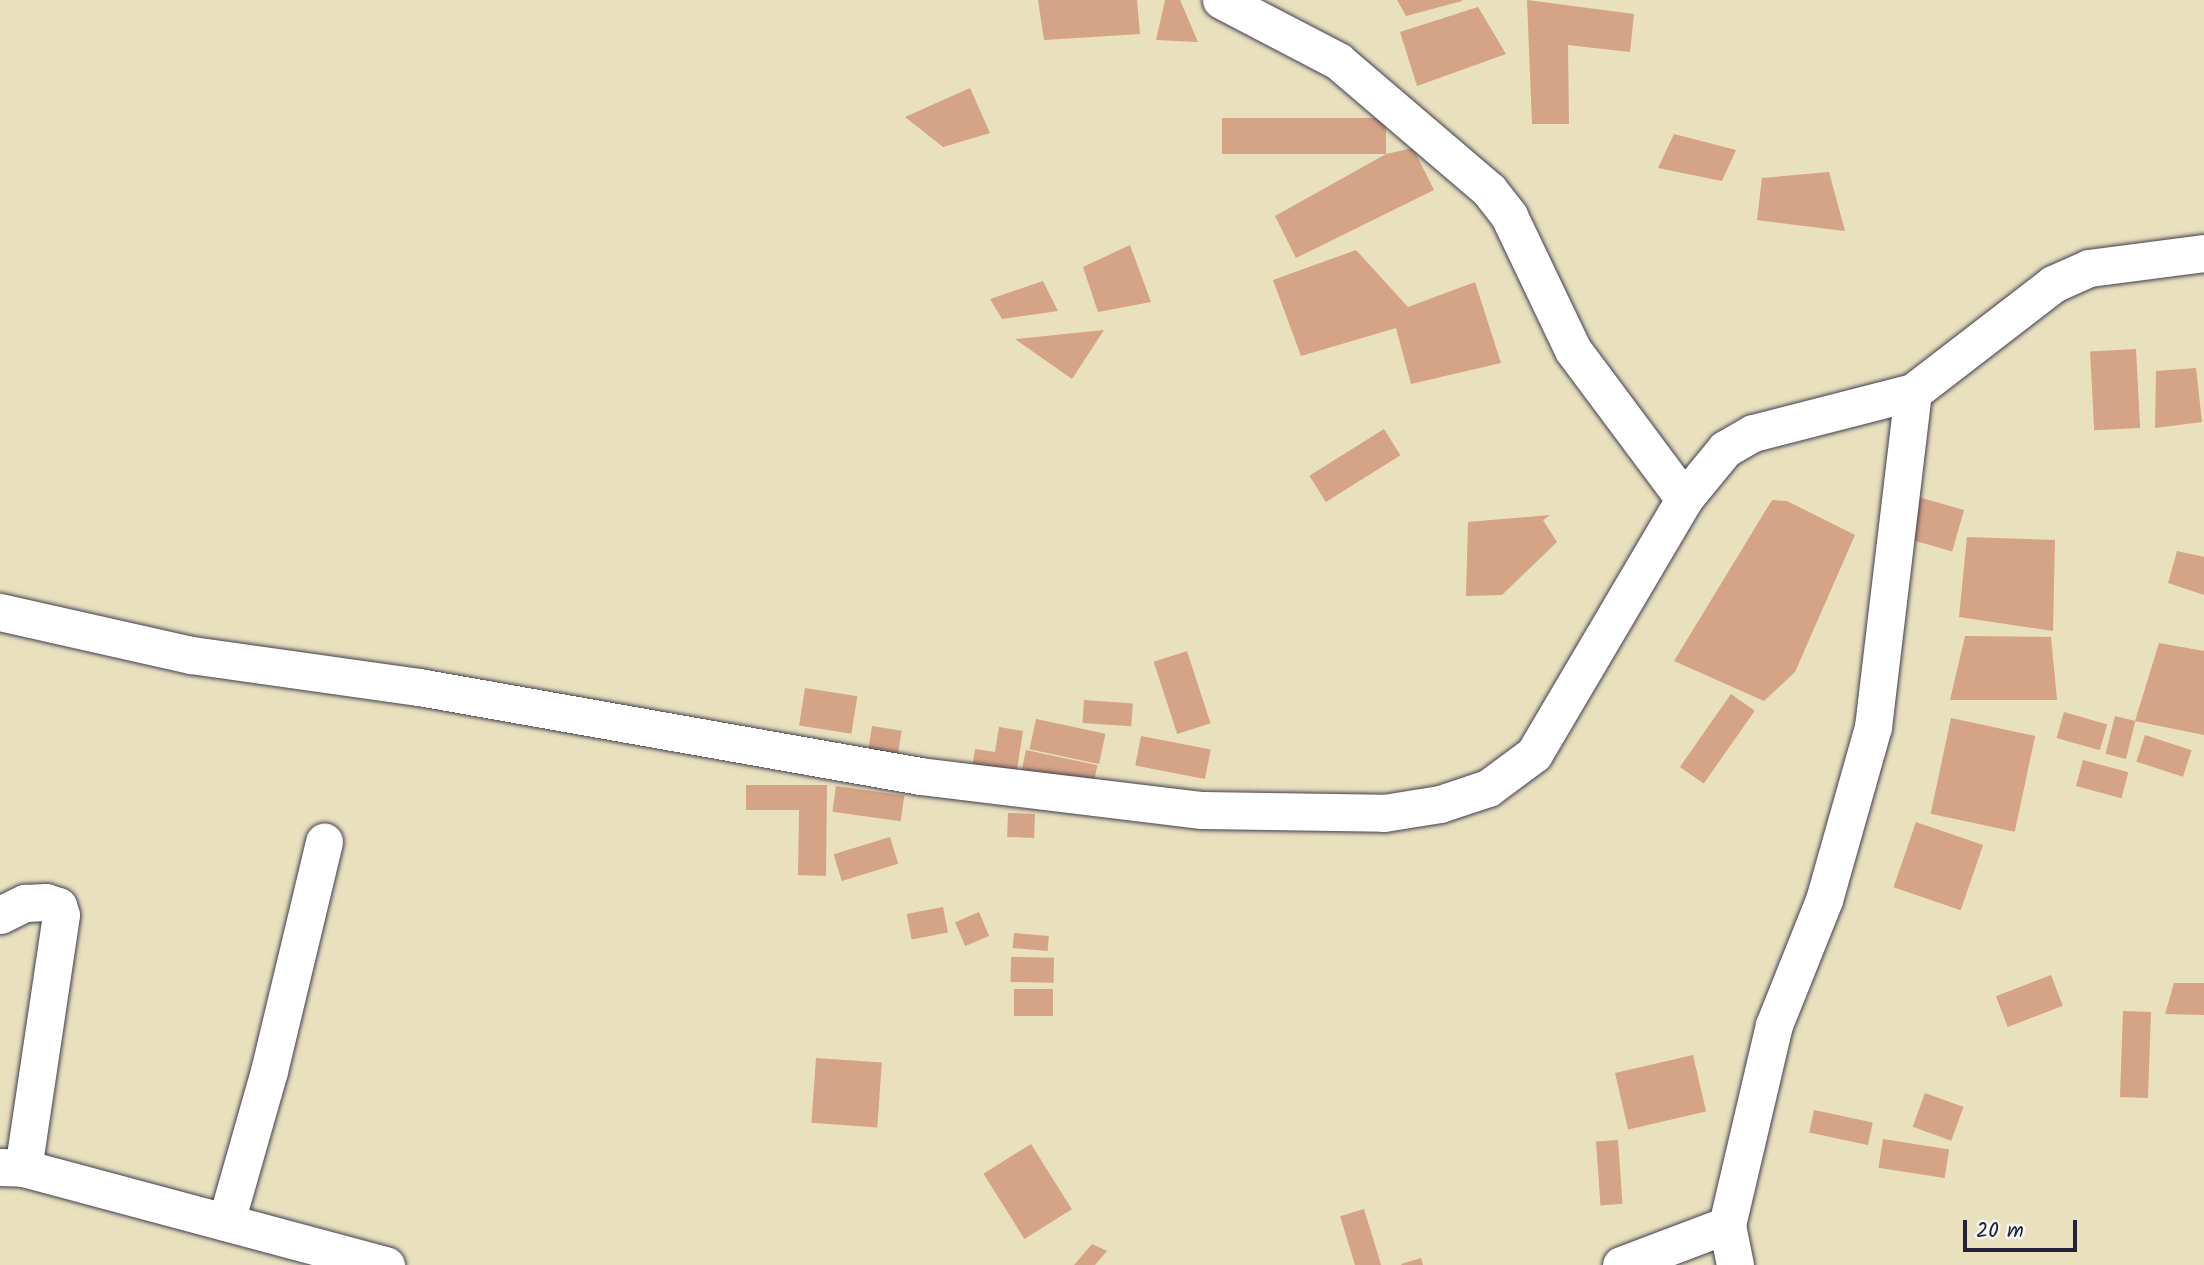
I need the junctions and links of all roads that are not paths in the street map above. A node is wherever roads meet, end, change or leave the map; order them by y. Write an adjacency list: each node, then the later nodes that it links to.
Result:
1 (1222, 0): 4 (street)
2 (2204, 253): 3 (street)
3 (1913, 392): 4 (street); 10 (street)
4 (1684, 499): 5 (street)
5 (0, 612)
6 (324, 842): 9 (street)
7 (0, 915): 8 (street)
8 (12, 1168): 9 (street)
9 (226, 1222): 11 (street)
10 (1727, 1225): 12 (street); 13 (street)
11 (386, 1265)
12 (1621, 1265)
13 (1735, 1265)

